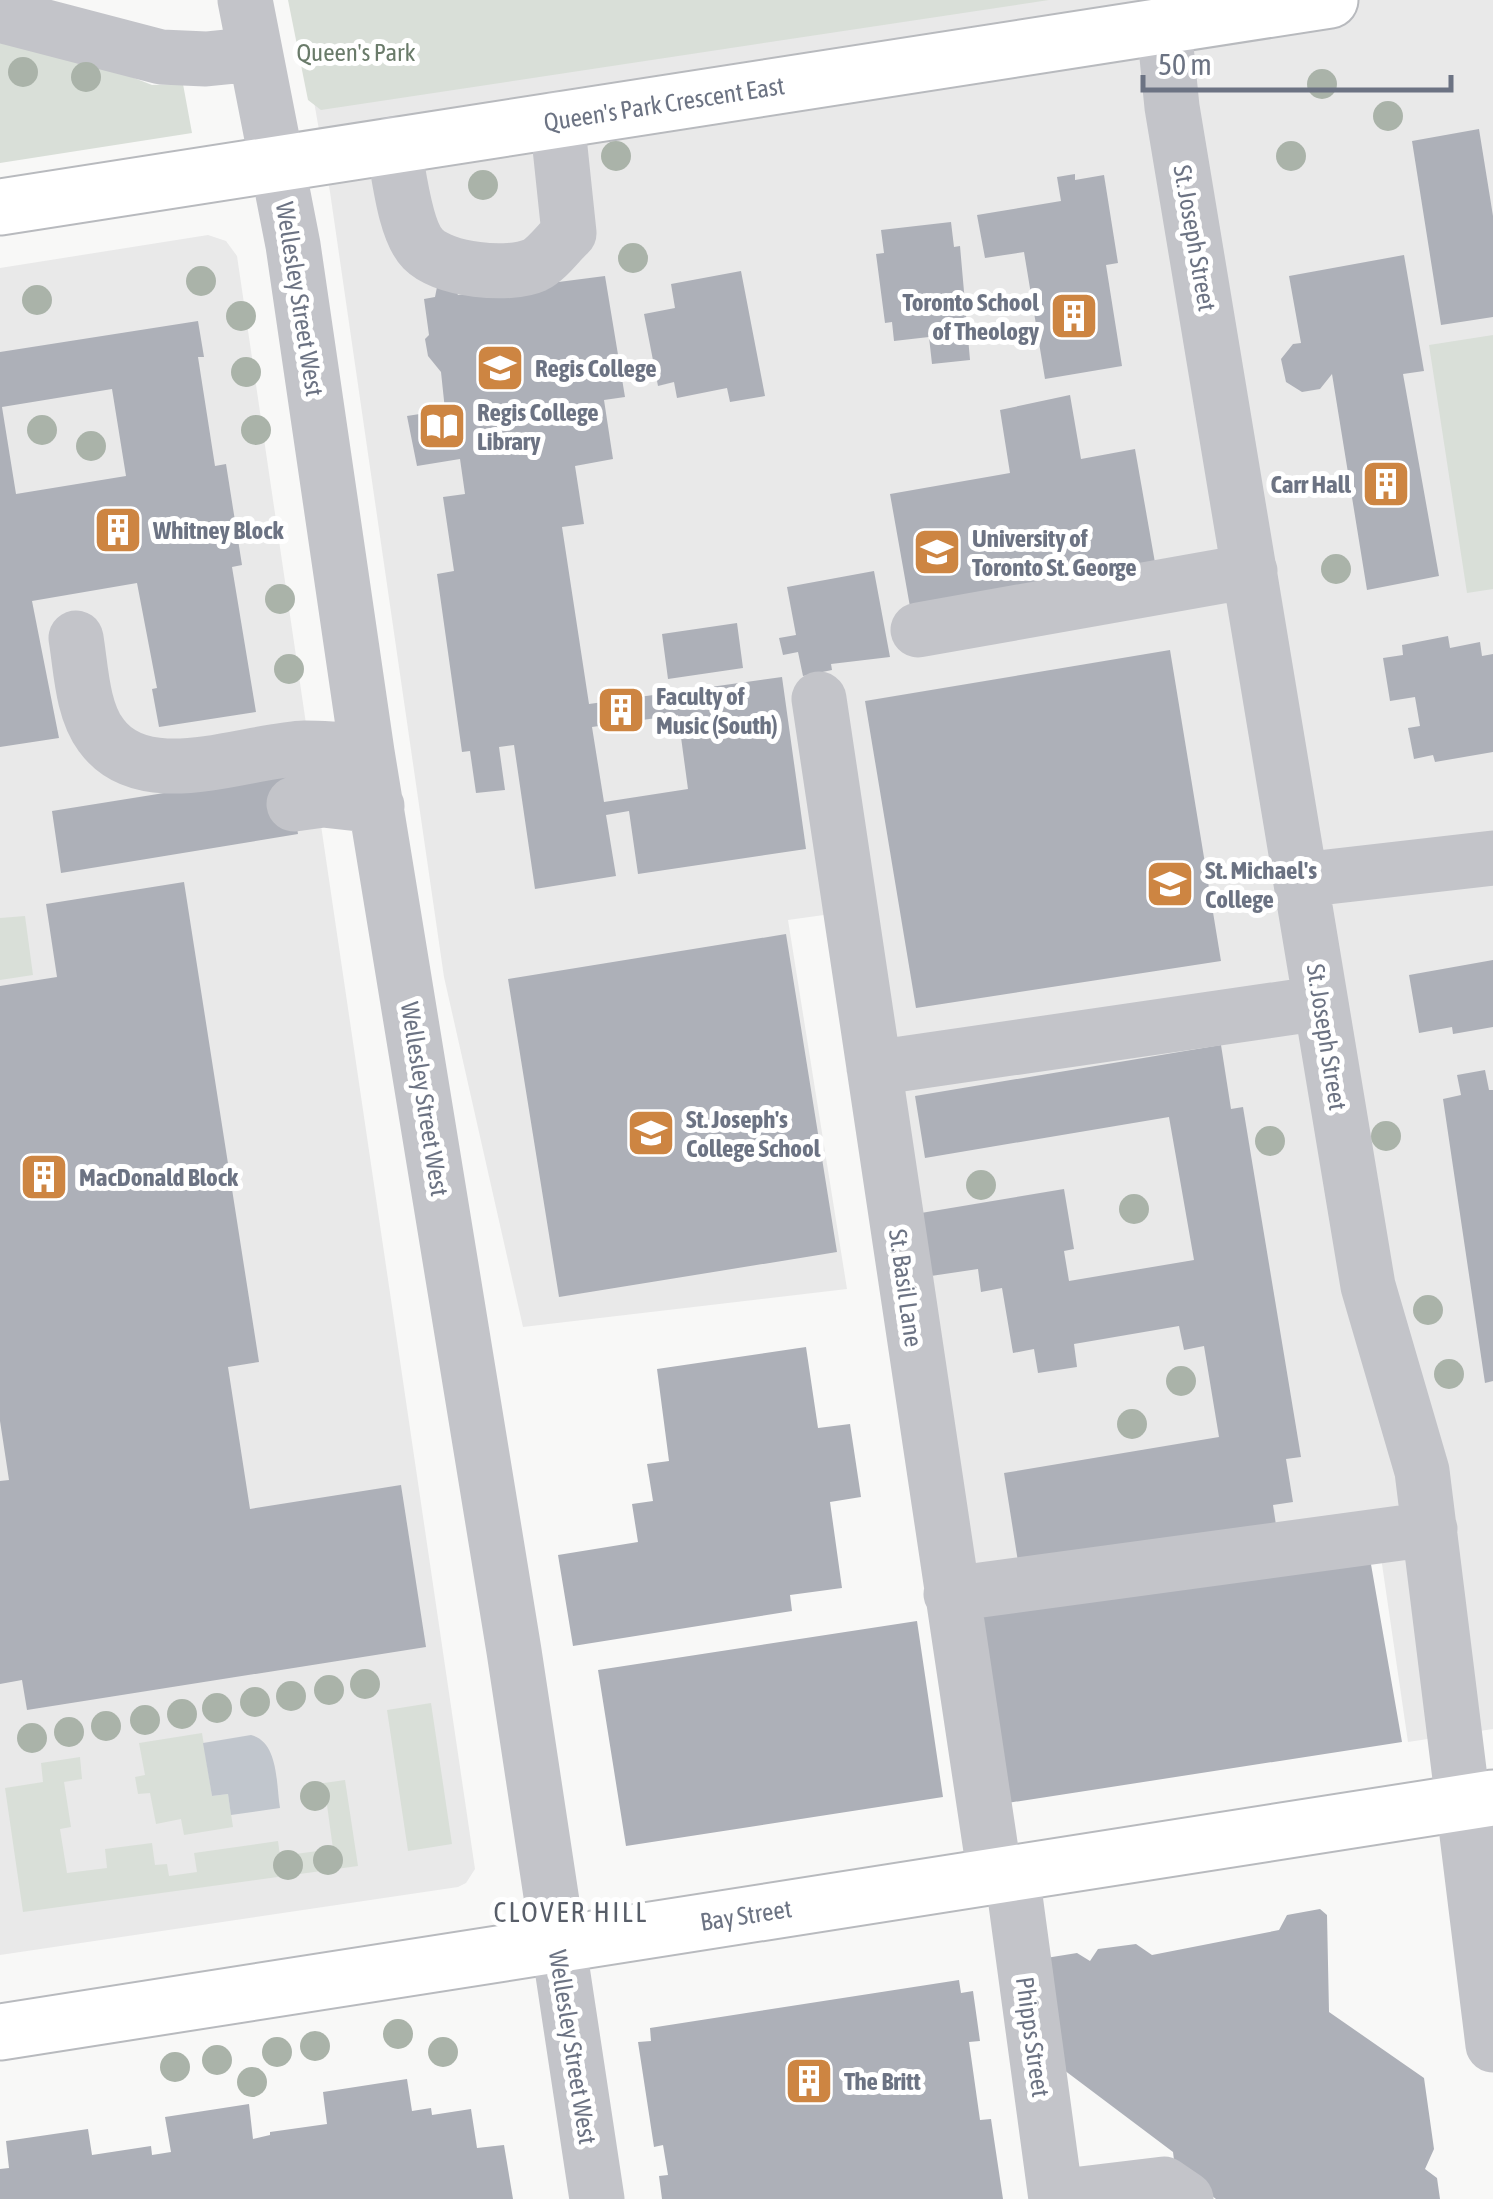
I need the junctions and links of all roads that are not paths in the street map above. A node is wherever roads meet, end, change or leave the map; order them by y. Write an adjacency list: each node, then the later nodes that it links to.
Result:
1 (245, 0): 5 (street, Wellesley Street West)
2 (1330, 0): 4 (main road, Queen's Park Crescent East)
3 (0, 16): 5 (street)
4 (1164, 27): 6 (main road, Queen's Park Crescent East); 10 (street, St. Joseph Street)
5 (255, 54): 8 (street, Wellesley Street West)
6 (557, 118): 7 (main road, Queen's Park Crescent East); 7 (street)
7 (393, 144): 8 (main road, Queen's Park Crescent East)
8 (277, 163): 9 (main road, Queen's Park Crescent East); 14 (street, Wellesley Street West)
9 (0, 206)
10 (1250, 571): 11 (street); 18 (street, St. Joseph Street)
11 (918, 630)
12 (76, 638): 14 (street)
13 (819, 700): 20 (street, St. Basil Lane)
14 (367, 752): 16 (street, Wellesley Street West)
15 (294, 804): 16 (street)
16 (377, 806): 25 (street, Wellesley Street West)
17 (1493, 858): 18 (street)
18 (1301, 880): 19 (street, St. Joseph Street)
19 (1321, 1003): 20 (street); 21 (street, St. Joseph Street)
20 (874, 1068): 22 (street, St. Basil Lane)
21 (1430, 1529): 22 (street); 23 (street, St. Joseph Street)
22 (951, 1594): 24 (street, St. Basil Lane)
23 (1478, 1800): 24 (main road, Bay Street); 27 (street, St. Joseph Street)
24 (1003, 1876): 25 (main road, Bay Street); 29 (street, Phipps Street)
25 (558, 1946): 26 (main road, Bay Street); 30 (street, Wellesley Street West)
26 (0, 2032)
27 (1493, 2045)
28 (1157, 2195): 29 (street)
29 (1056, 2198)
30 (597, 2199)

